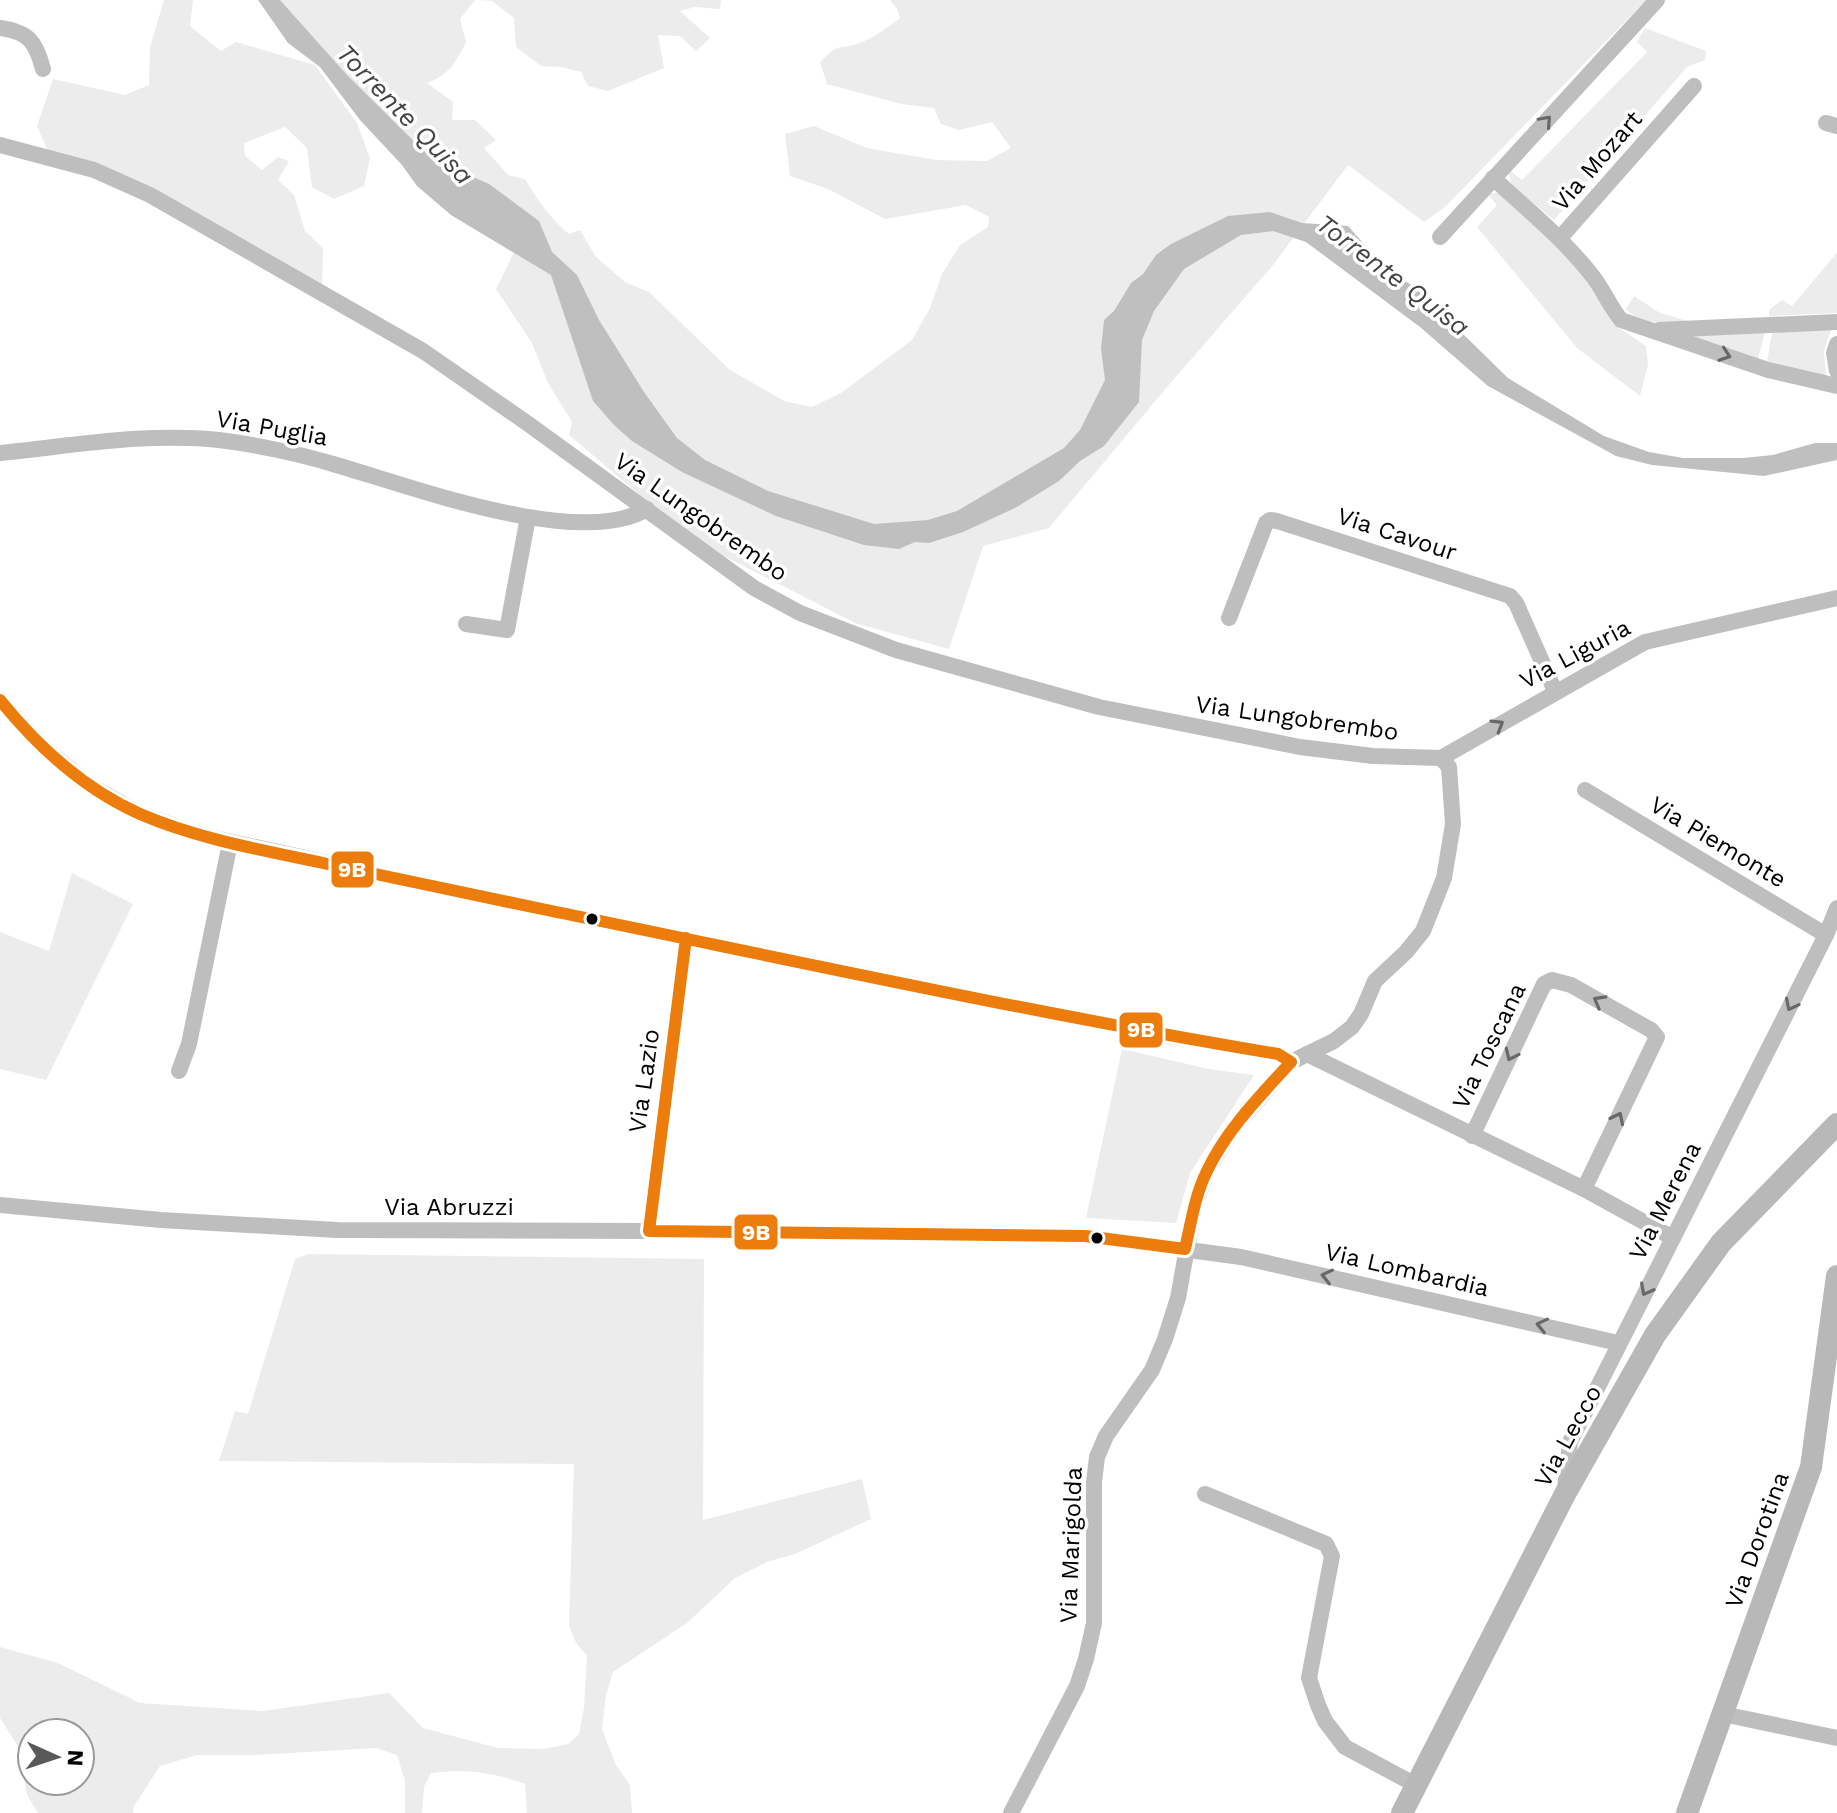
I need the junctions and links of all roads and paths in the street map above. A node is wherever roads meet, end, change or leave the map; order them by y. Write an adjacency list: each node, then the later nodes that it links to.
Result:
1 (1657, 0): 6 (street, one-way to 1)
2 (0, 28): 3 (street)
3 (43, 69)
4 (1694, 86): 8 (street, Via Mozart)
5 (0, 145): 15 (street, Via Lungobrembo)
6 (1493, 178): 7 (street); 8 (street)
7 (1440, 237)
8 (1560, 238): 10 (street, Via Mozart)
9 (1837, 322): 10 (street, Via Mozart)
10 (1651, 330): 13 (street, Via Mozart, one-way to 13)
11 (1837, 344): 12 (street)
12 (1837, 371)
13 (1837, 386)
14 (0, 453): 16 (street, Via Puglia)
15 (647, 509): 16 (street, Via Puglia); 22 (street, Via Lungobrembo)
16 (528, 517): 19 (street)
17 (1837, 598): 20 (street, Via Liguria)
18 (1229, 618): 20 (street, Via Cavour)
19 (466, 624)
20 (1555, 691): 22 (street, Via Liguria, one-way to 20)
21 (0, 700): 24 (street, Via Toscana)
22 (1441, 758): 29 (street, Via Marigolda)
23 (1585, 790): 27 (street, Via Piemonte)
24 (230, 843): 28 (street, Via Toscana); 30 (street)
25 (1837, 908): 27 (street, Via Merena)
26 (1837, 918): 27 (street, Via Merena)
27 (1826, 935): 36 (street, Via Merena, one-way to 36)
28 (686, 938): 29 (street, Via Toscana); 35 (street, Via Lazio)
29 (1299, 1058): 32 (street, Via Toscana); 37 (street, Via Marigolda)
30 (179, 1071)
31 (1837, 1124): 41 (main road, Via Lecco)
32 (1472, 1136): 33 (street, Via Toscana); 33 (street, Via Toscana, one-way to 32)
33 (1584, 1189): 36 (street, Via Toscana)
34 (0, 1205): 35 (street, Via Abruzzi)
35 (649, 1231): 37 (street, Via Abruzzi)
36 (1673, 1238): 39 (street, Via Merena, one-way to 39)
37 (1185, 1249): 39 (street, Via Lombardia, one-way to 37); 45 (street, Via Marigolda)
38 (1837, 1276): 42 (main road, Via Dorotina)
39 (1618, 1343): 41 (street, Via Merena)
40 (1205, 1494): 44 (street)
41 (1565, 1494): 44 (main road, Via Lecco)
42 (1723, 1714): 43 (street); 47 (main road, Via Dorotina)
43 (1837, 1738)
44 (1416, 1785): 46 (main road, Via Lecco)
45 (1011, 1813)
46 (1402, 1813)
47 (1687, 1813)

